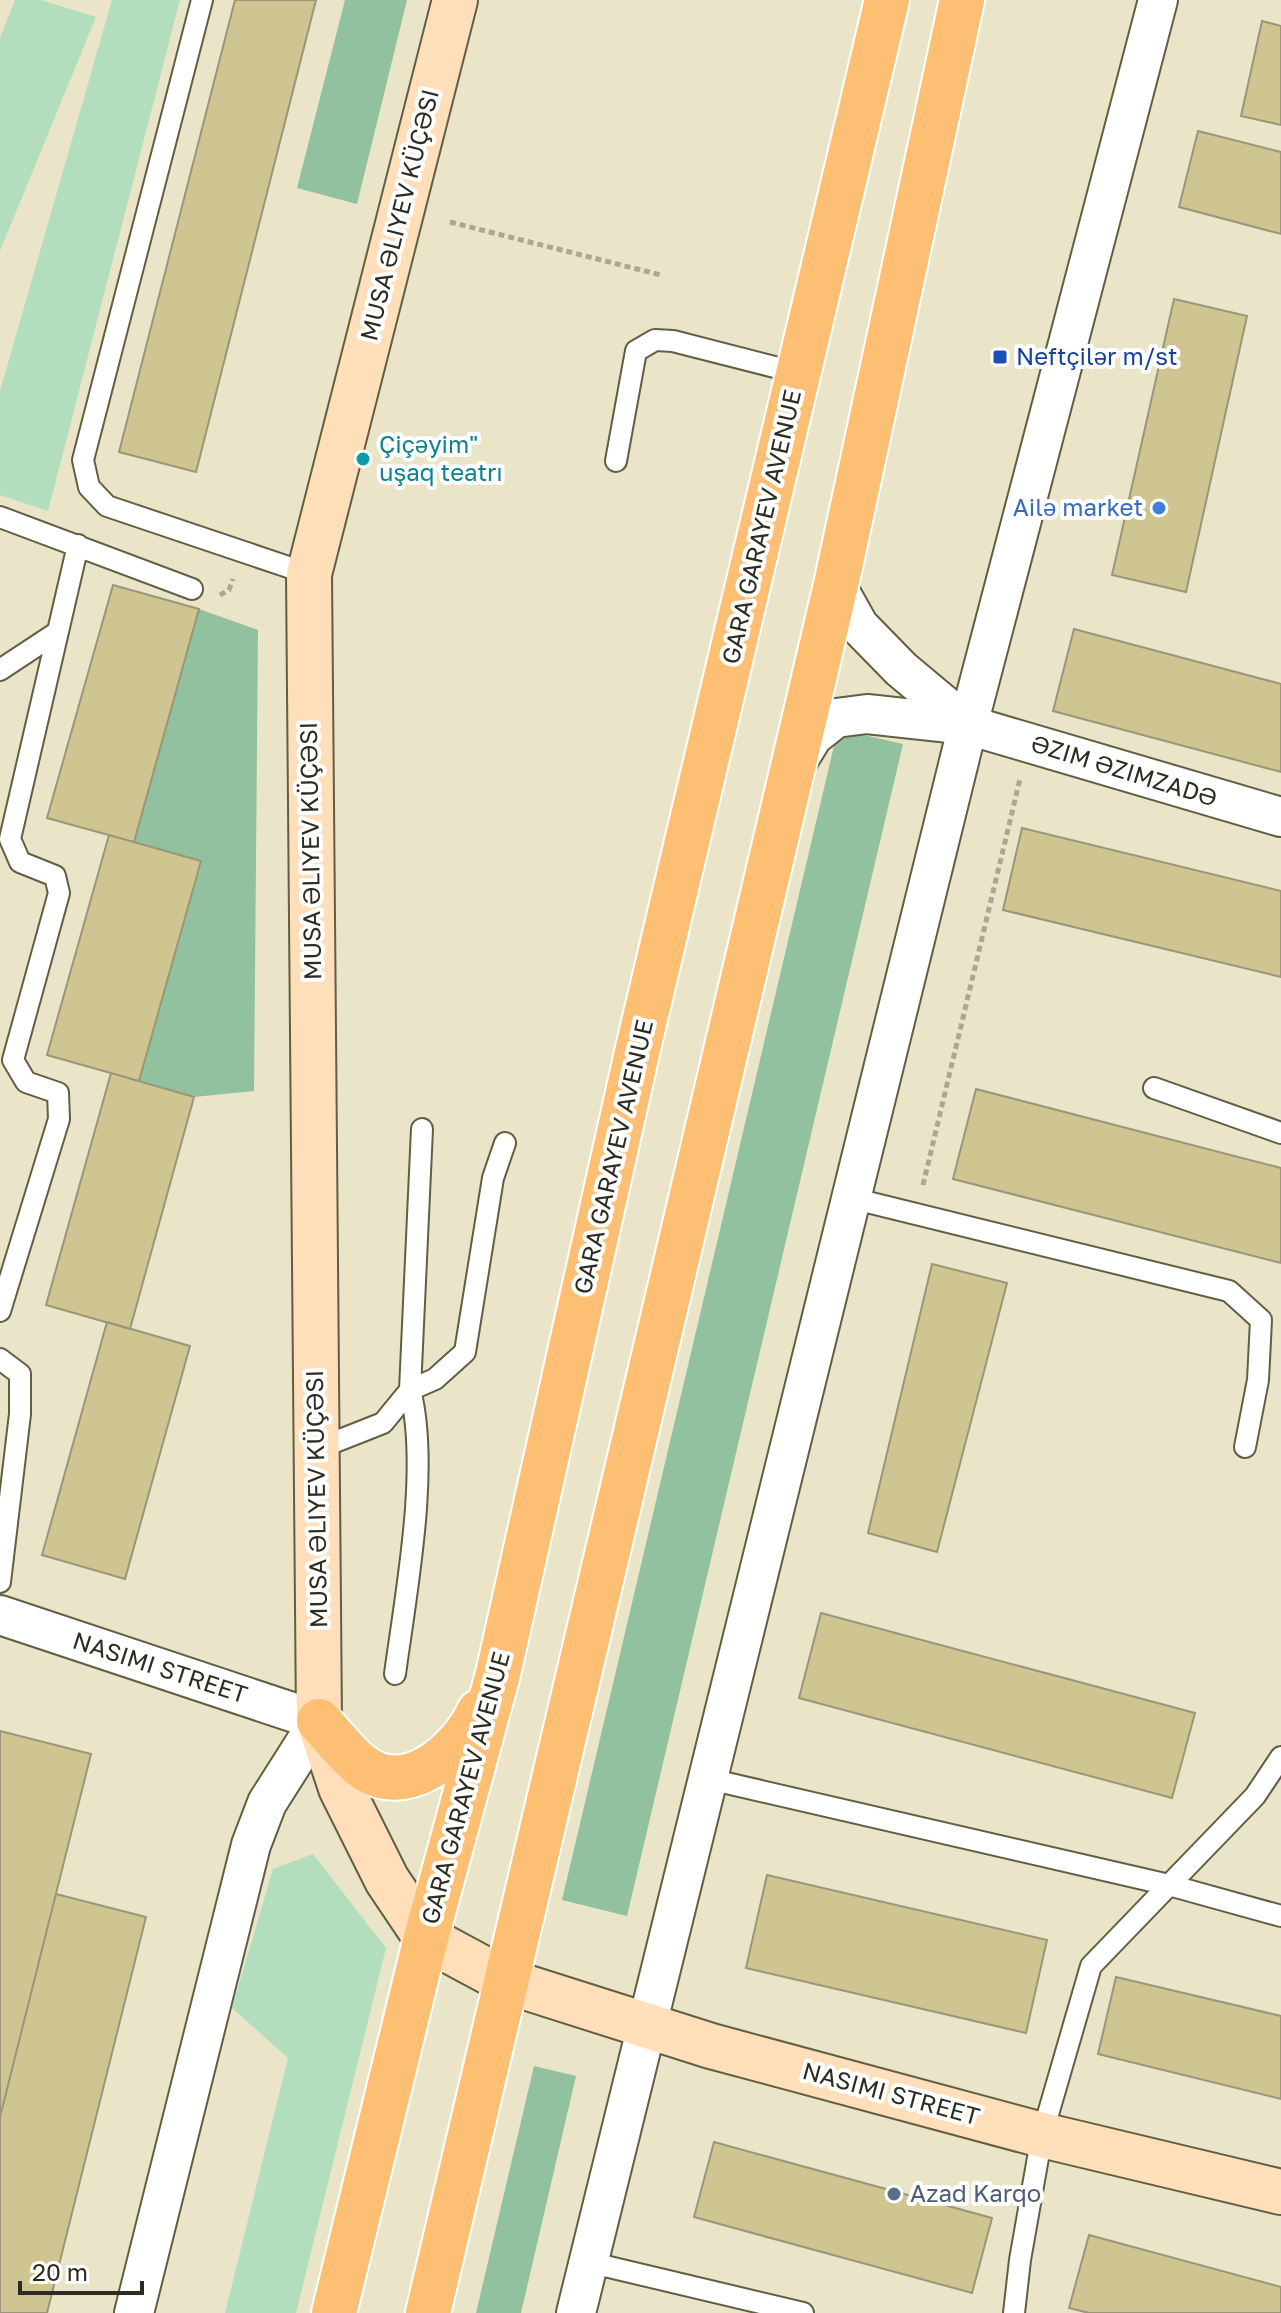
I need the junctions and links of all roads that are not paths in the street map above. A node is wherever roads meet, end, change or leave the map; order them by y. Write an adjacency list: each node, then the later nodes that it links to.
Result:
1 (202, 0): 10 (lane)
2 (455, 0): 10 (street, MUSA ƏLIYEV KÜÇƏSI)
3 (887, 0): 6 (main road, GARA GARAYEV AVENUE)
4 (962, 0): 11 (main road)
5 (1158, 0): 15 (street)
6 (798, 373): 7 (lane); 31 (main road, GARA GARAYEV AVENUE)
7 (616, 461)
8 (0, 517): 9 (lane)
9 (78, 545): 12 (lane); 13 (lane)
10 (309, 574): 27 (street, MUSA ƏLIYEV KÜÇƏSI)
11 (836, 585): 15 (street); 16 (main road)
12 (192, 589)
13 (56, 633): 14 (lane); 23 (lane)
14 (0, 670)
15 (968, 725): 16 (street); 17 (street, ƏZIM ƏZIMZADƏ); 22 (street)
16 (794, 767): 38 (main road)
17 (1281, 817)
18 (1154, 1088): 20 (lane)
19 (422, 1129): 25 (lane)
20 (1281, 1133)
21 (505, 1143): 25 (lane)
22 (851, 1198): 26 (lane); 34 (street)
23 (0, 1311)
24 (0, 1359): 28 (lane)
25 (410, 1390): 27 (lane); 30 (lane)
26 (1245, 1447)
27 (317, 1449): 32 (street, MUSA ƏLIYEV KÜÇƏSI)
28 (0, 1582)
29 (0, 1615): 32 (street, NASIMI STREET)
30 (395, 1674)
31 (498, 1674): 32 (main road); 37 (main road, GARA GARAYEV AVENUE)
32 (319, 1721): 37 (street, MUSA ƏLIYEV KÜÇƏSI); 44 (street)
33 (1281, 1757): 35 (lane)
34 (709, 1779): 35 (lane); 39 (street)
35 (1169, 1885): 36 (lane); 40 (lane)
36 (1281, 1916)
37 (426, 1938): 38 (street, NASIMI STREET); 45 (main road, GARA GARAYEV AVENUE)
38 (506, 1981): 39 (street, NASIMI STREET); 46 (main road)
39 (647, 2028): 40 (street, NASIMI STREET); 42 (street)
40 (1042, 2135): 41 (street, NASIMI STREET); 49 (lane)
41 (1281, 2192)
42 (588, 2262): 43 (lane); 47 (street)
43 (782, 2311): 48 (lane)
44 (134, 2313)
45 (334, 2313)
46 (428, 2313)
47 (576, 2313)
48 (803, 2313)
49 (1014, 2313)

